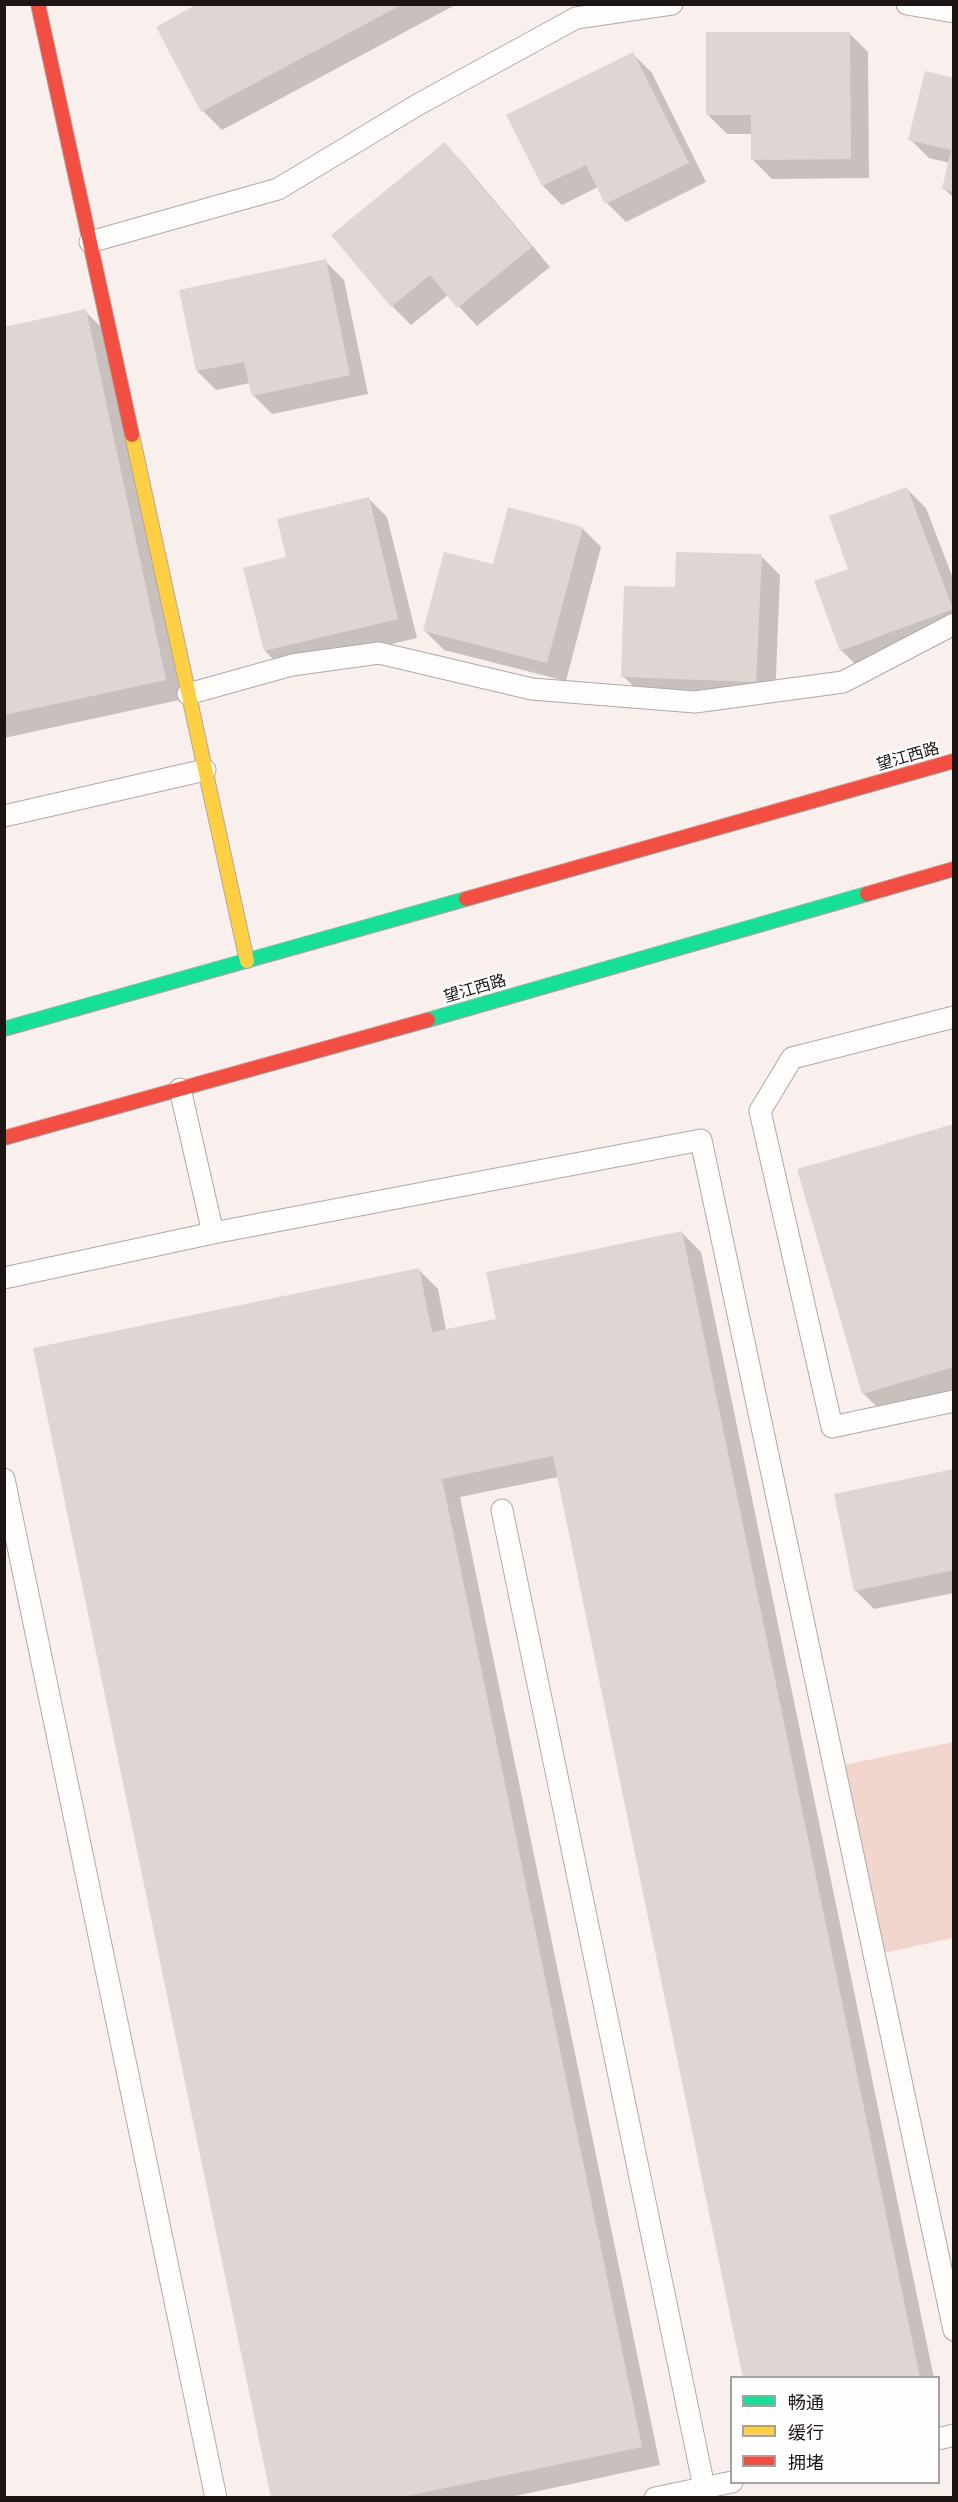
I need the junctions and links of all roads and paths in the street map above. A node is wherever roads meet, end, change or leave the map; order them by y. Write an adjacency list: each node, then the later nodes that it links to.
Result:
1 (38, 4): 5 (main road)
2 (672, 4): 5 (lane)
3 (907, 4): 4 (lane)
4 (954, 12)
5 (90, 242): 7 (main road)
6 (954, 624): 7 (lane)
7 (188, 694): 9 (main road)
8 (954, 761): 12 (main road, 望江西路)
9 (205, 770): 10 (lane); 12 (main road)
10 (4, 816)
11 (954, 869): 15 (main road, 望江西路)
12 (247, 961): 14 (main road, 望江西路)
13 (954, 1017): 19 (lane)
14 (4, 1029)
15 (180, 1089): 16 (main road, 望江西路); 17 (lane)
16 (4, 1138)
17 (213, 1233): 18 (lane); 22 (lane)
18 (4, 1278)
19 (954, 1401)
20 (4, 1479): 25 (lane)
21 (502, 1510): 24 (lane)
22 (954, 2330)
23 (730, 2482): 24 (lane)
24 (704, 2487): 26 (lane)
25 (216, 2498)
26 (655, 2498)

